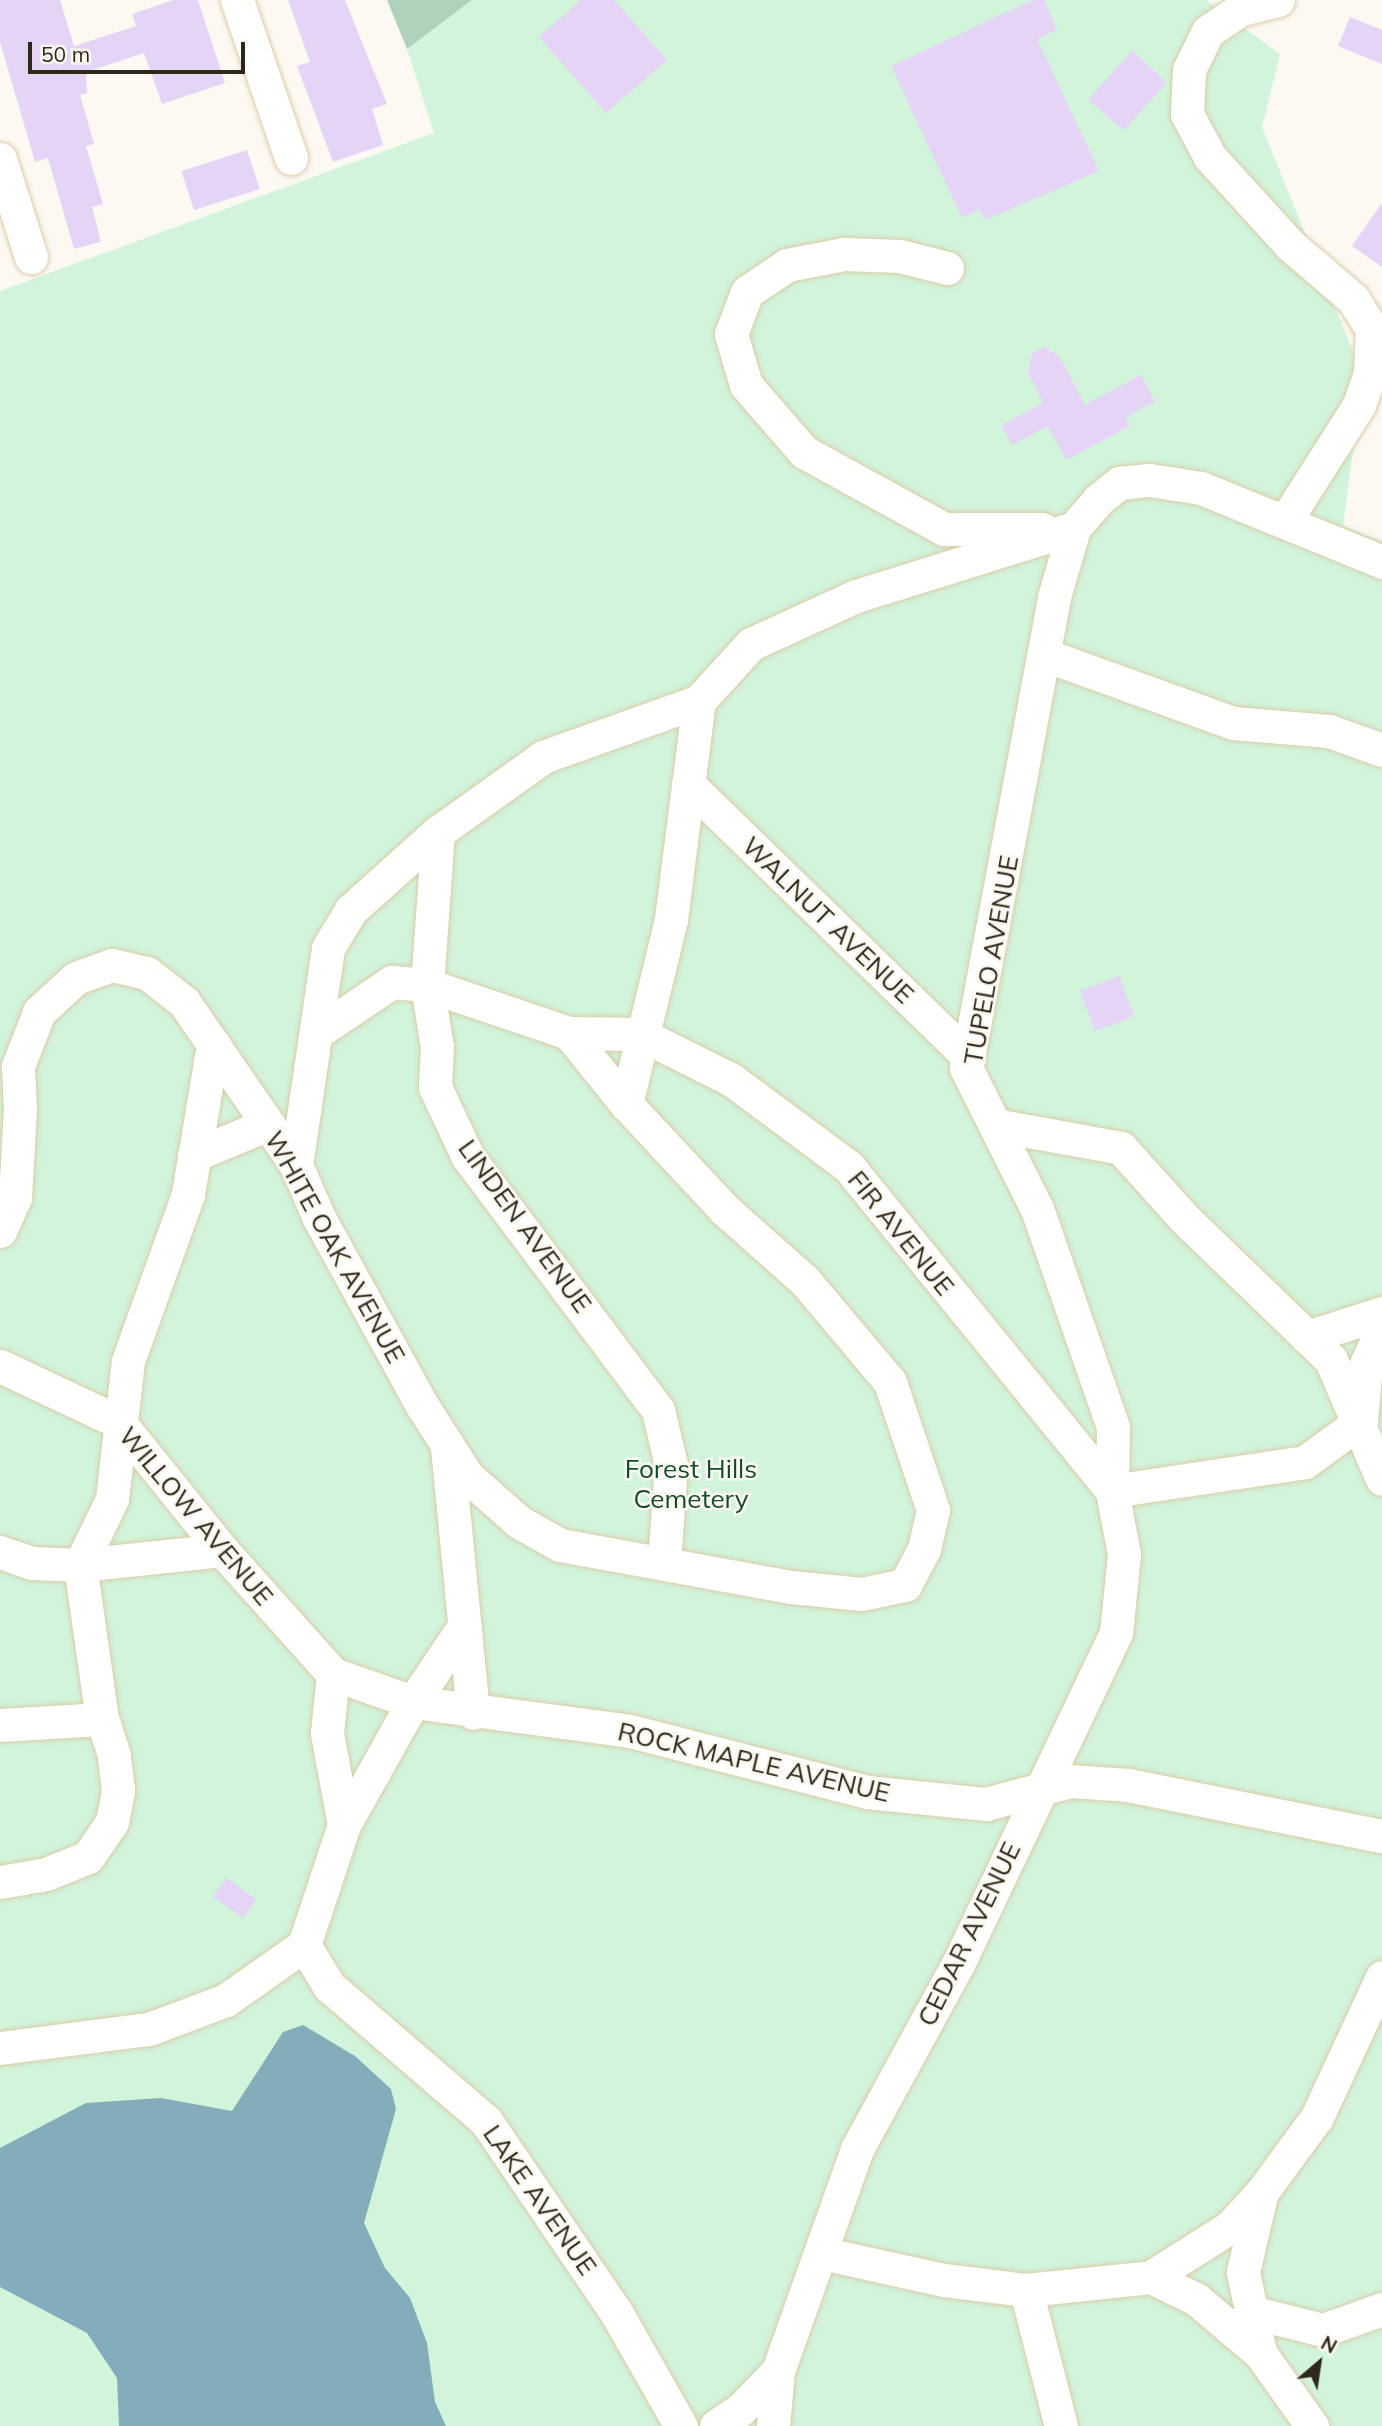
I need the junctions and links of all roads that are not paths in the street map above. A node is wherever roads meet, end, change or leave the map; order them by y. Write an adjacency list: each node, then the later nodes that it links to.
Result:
1 (237, 0): 3 (street)
2 (1278, 0): 8 (street)
3 (291, 158)
4 (0, 159): 5 (street)
5 (30, 257)
6 (947, 268): 7 (street)
7 (1083, 518): 8 (street); 10 (street, TUPELO AVENUE); 11 (street)
8 (1285, 521): 9 (street)
9 (1382, 562)
10 (1045, 655): 12 (street); 20 (street, TUPELO AVENUE)
11 (699, 701): 13 (street); 14 (street)
12 (1382, 750)
13 (688, 784): 18 (street); 20 (street, WALNUT AVENUE)
14 (438, 832): 15 (street, LINDEN AVENUE); 17 (street)
15 (427, 985): 16 (street); 17 (street); 38 (street, LINDEN AVENUE)
16 (569, 1033): 18 (street); 21 (street)
17 (316, 1034): 25 (street)
18 (640, 1034): 21 (street); 35 (street, FIR AVENUE)
19 (213, 1044): 22 (street, WHITE OAK AVENUE); 24 (street); 26 (street, WHITE OAK AVENUE)
20 (969, 1056): 23 (street, TUPELO AVENUE)
21 (626, 1104): 38 (street, WHITE OAK AVENUE)
22 (268, 1124): 24 (street); 25 (street, WHITE OAK AVENUE)
23 (995, 1125): 29 (street); 35 (street, TUPELO AVENUE)
24 (194, 1155): 32 (street)
25 (296, 1165): 33 (street, WHITE OAK AVENUE)
26 (0, 1231)
27 (1382, 1313): 29 (street)
28 (1382, 1329): 31 (street)
29 (1307, 1337): 31 (street)
30 (0, 1366): 32 (street, WILLOW AVENUE)
31 (1361, 1421): 34 (street); 35 (street)
32 (119, 1422): 36 (street, WILLOW AVENUE); 39 (street)
33 (446, 1443): 38 (street, WHITE OAK AVENUE); 40 (street, WHITE OAK AVENUE)
34 (1382, 1479)
35 (1112, 1491): 46 (street, CEDAR AVENUE)
36 (222, 1550): 39 (street); 41 (street, WILLOW AVENUE)
37 (0, 1552): 39 (street)
38 (664, 1562)
39 (80, 1565): 44 (street)
40 (464, 1626): 42 (street); 43 (street, WHITE OAK AVENUE)
41 (333, 1674): 42 (street, WILLOW AVENUE); 47 (street)
42 (413, 1703): 43 (street, ROCK MAPLE AVENUE); 47 (street)
43 (473, 1713): 46 (street, ROCK MAPLE AVENUE)
44 (102, 1719): 45 (street); 49 (street)
45 (0, 1725)
46 (1041, 1788): 48 (street, ROCK MAPLE AVENUE); 54 (street, CEDAR AVENUE)
47 (344, 1825): 50 (street)
48 (1382, 1836)
49 (0, 1882)
50 (304, 1945): 52 (street); 61 (street, LAKE AVENUE)
51 (1382, 1977): 53 (street)
52 (0, 2048)
53 (1262, 2192): 55 (street); 58 (street)
54 (821, 2253): 56 (street); 60 (street, CEDAR AVENUE)
55 (1151, 2277): 56 (street); 59 (street)
56 (1027, 2290): 64 (street)
57 (1382, 2309): 58 (street)
58 (1251, 2312): 59 (street)
59 (1260, 2353): 65 (street)
60 (778, 2371): 62 (street); 63 (street)
61 (681, 2426)
62 (716, 2426)
63 (773, 2426)
64 (1061, 2426)
65 (1312, 2426)

